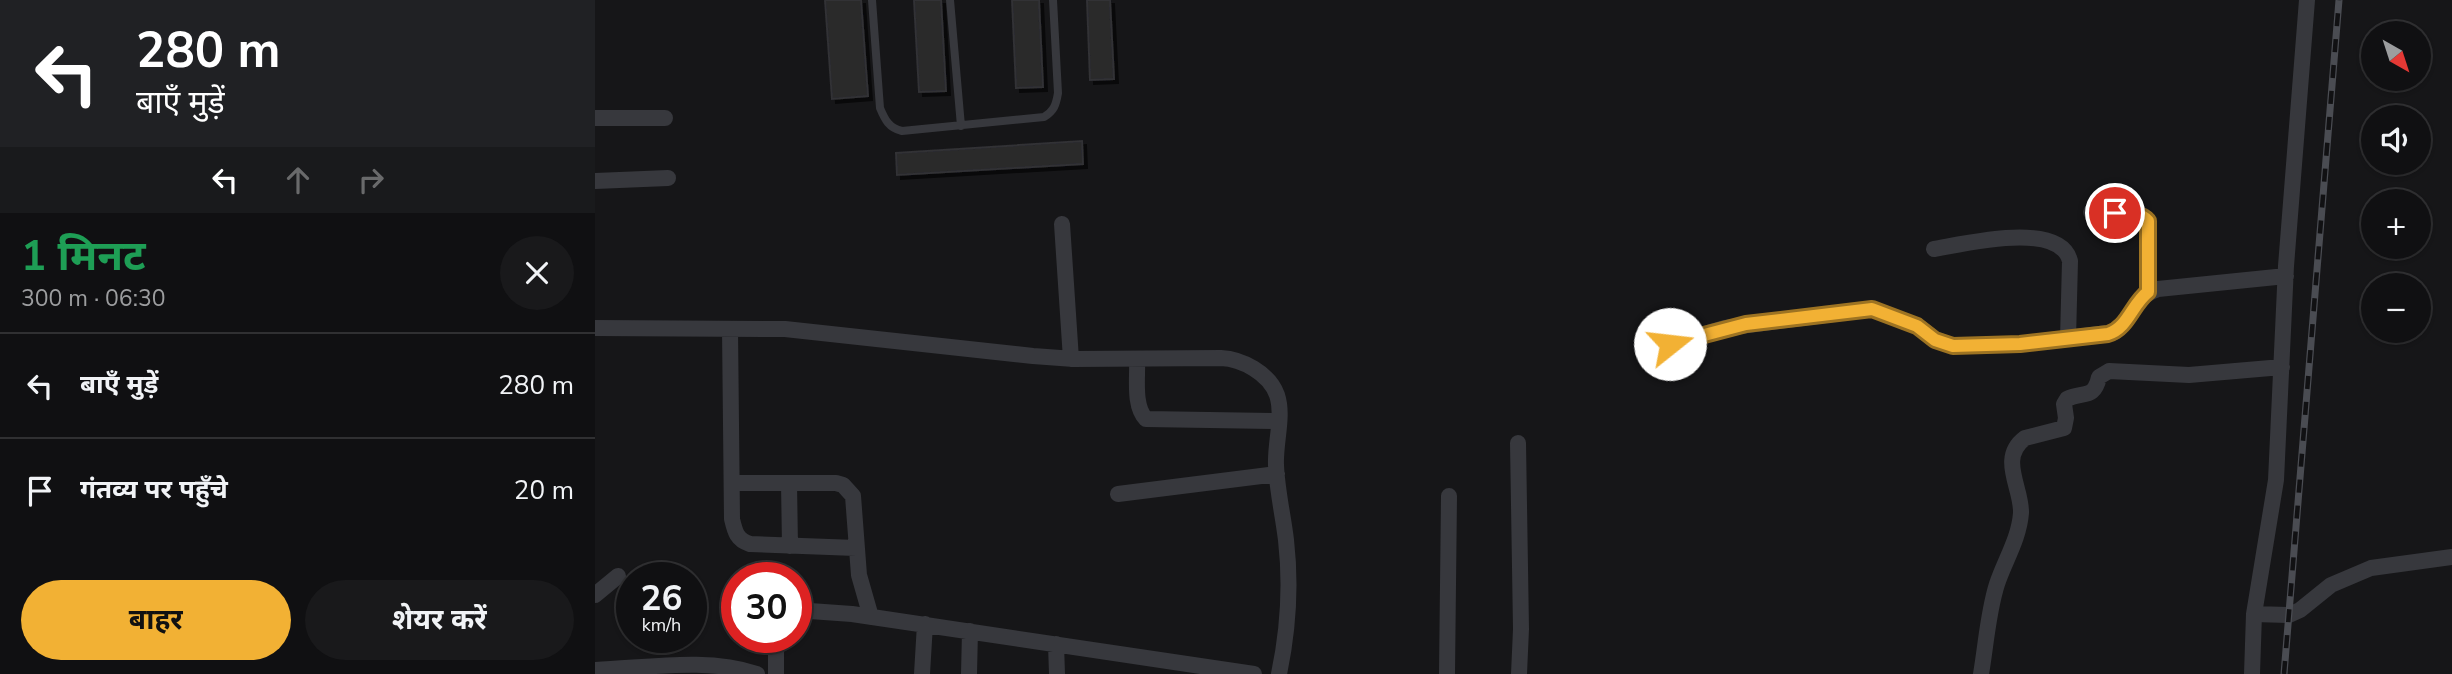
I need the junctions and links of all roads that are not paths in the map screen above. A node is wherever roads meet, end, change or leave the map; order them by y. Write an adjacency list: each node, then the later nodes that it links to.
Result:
1 (872, 0): 7 (lane)
2 (950, 0): 7 (lane)
3 (1053, 0): 7 (lane)
4 (2307, 0): 13 (street)
5 (595, 118): 6 (street)
6 (665, 118)
7 (961, 126)
8 (668, 178): 9 (street)
9 (595, 181)
10 (2091, 212): 14 (street)
11 (1062, 224): 19 (street)
12 (1934, 249): 17 (street)
13 (2285, 276): 14 (street); 21 (street)
14 (2148, 292): 17 (street)
15 (595, 328): 16 (street)
16 (730, 329): 19 (street); 25 (street)
17 (2068, 339): 18 (street)
18 (1670, 344)
19 (1071, 359): 20 (street)
20 (1137, 359): 22 (street); 22 (street)
21 (2281, 367): 35 (street); 52 (street)
22 (1278, 421): 24 (street)
23 (1518, 443): 51 (street)
24 (1277, 474): 27 (street); 49 (street)
25 (732, 483): 26 (street); 29 (street)
26 (789, 483): 29 (street); 30 (street)
27 (1118, 494)
28 (1449, 496): 50 (street)
29 (790, 546): 30 (street)
30 (856, 548): 36 (street)
31 (2452, 557): 35 (street)
32 (616, 578): 33 (street)
33 (595, 595)
34 (812, 611): 36 (street)
35 (2254, 614): 53 (street)
36 (871, 617): 37 (street)
37 (925, 624): 38 (street); 45 (street)
38 (970, 631): 39 (street); 46 (street)
39 (1056, 644): 47 (street); 48 (street)
40 (776, 653): 44 (street)
41 (595, 670): 42 (street)
42 (620, 671): 43 (street)
43 (750, 673)
44 (776, 674)
45 (922, 674)
46 (969, 674)
47 (1057, 674)
48 (1253, 674)
49 (1279, 674)
50 (1447, 674)
51 (1519, 674)
52 (1981, 674)
53 (2252, 674)

